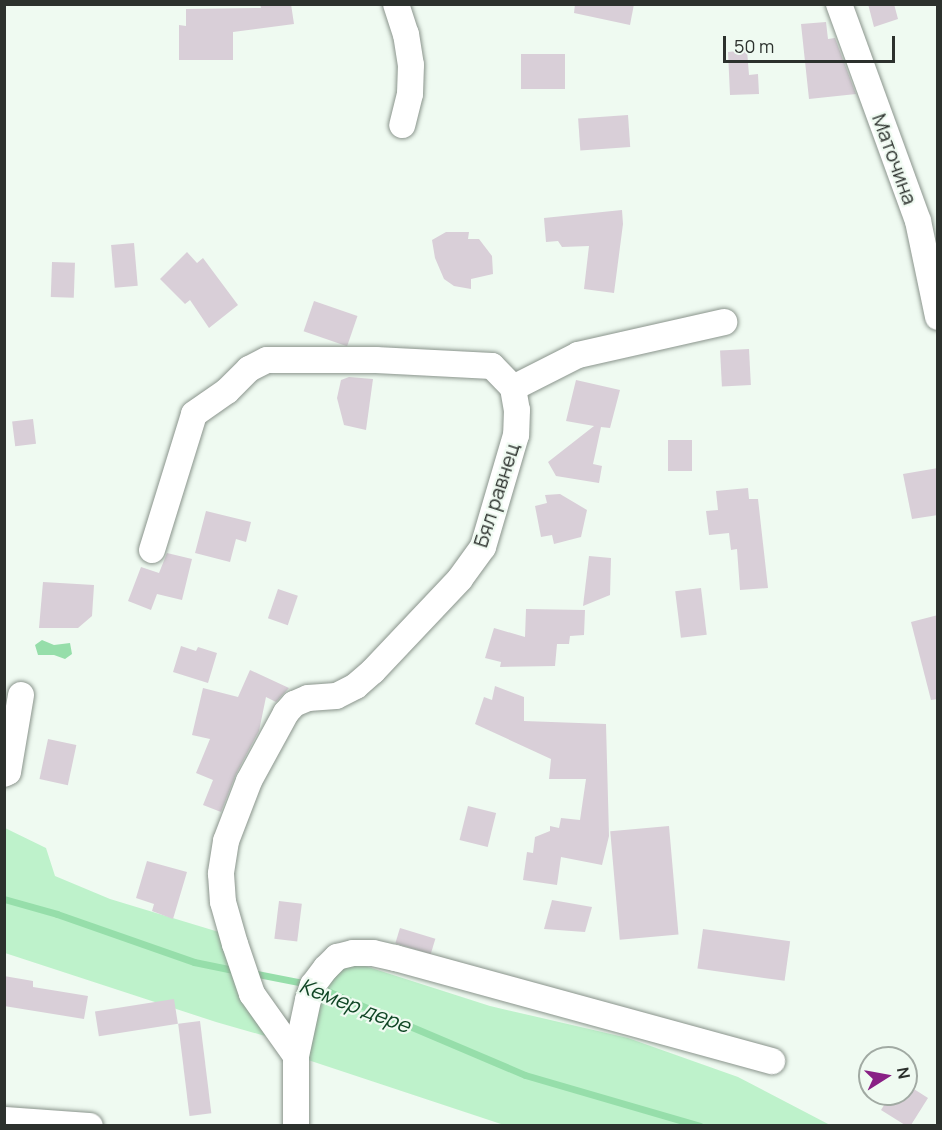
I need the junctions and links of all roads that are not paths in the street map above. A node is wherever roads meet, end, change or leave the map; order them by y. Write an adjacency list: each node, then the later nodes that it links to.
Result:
1 (396, 4): 3 (street)
2 (838, 4): 4 (street, Маточина)
3 (402, 125)
4 (938, 317)
5 (724, 322): 6 (street)
6 (513, 388): 7 (street); 10 (street, Бял равнец)
7 (152, 550)
8 (21, 695): 9 (street)
9 (12, 766)
10 (296, 1056): 11 (street); 14 (street)
11 (772, 1061)
12 (4, 1120): 13 (street)
13 (90, 1125)
14 (296, 1125)

